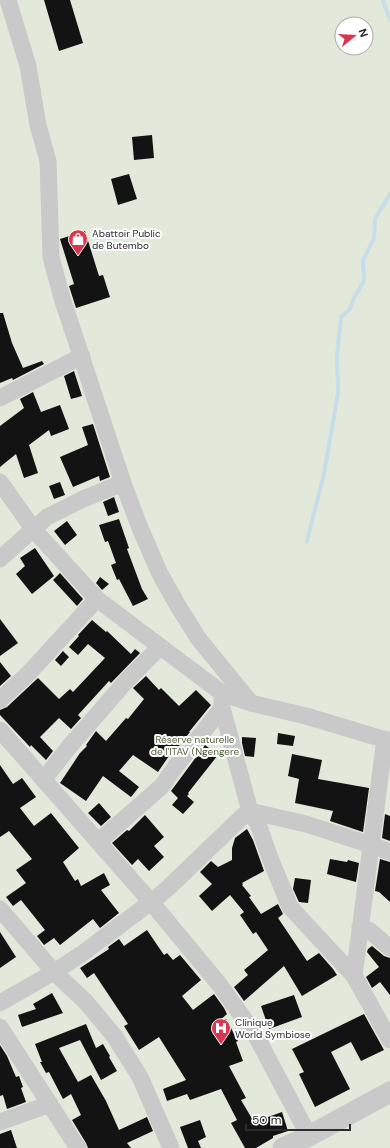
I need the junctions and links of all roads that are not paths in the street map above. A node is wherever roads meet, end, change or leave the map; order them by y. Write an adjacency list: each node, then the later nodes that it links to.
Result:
1 (8, 0): 2 (street)
2 (82, 356): 3 (street); 5 (street)
3 (0, 398)
4 (0, 482): 6 (street)
5 (123, 484): 6 (street); 12 (street)
6 (34, 530): 7 (street); 8 (street)
7 (0, 559)
8 (97, 599): 9 (street); 10 (street)
9 (160, 647): 11 (street); 15 (street)
10 (0, 700)
11 (222, 701): 12 (street); 16 (street); 17 (street)
12 (251, 703): 14 (street)
13 (0, 730): 15 (street)
14 (388, 740): 18 (street)
15 (44, 778): 17 (street)
16 (250, 811): 18 (street); 20 (street); 25 (street)
17 (98, 842): 20 (street)
18 (371, 845): 19 (street); 22 (street)
19 (390, 852)
20 (151, 902): 24 (street); 32 (street)
21 (0, 909): 24 (street)
22 (360, 927): 23 (street); 25 (street)
23 (390, 948)
24 (54, 972): 26 (street); 34 (street)
25 (354, 976): 28 (street)
26 (0, 1003)
27 (0, 1027): 30 (street)
28 (390, 1040)
29 (390, 1092): 32 (street)
30 (50, 1104): 31 (street); 33 (street)
31 (0, 1122)
32 (309, 1136): 35 (street)
33 (78, 1148)
34 (171, 1148)
35 (283, 1148)

